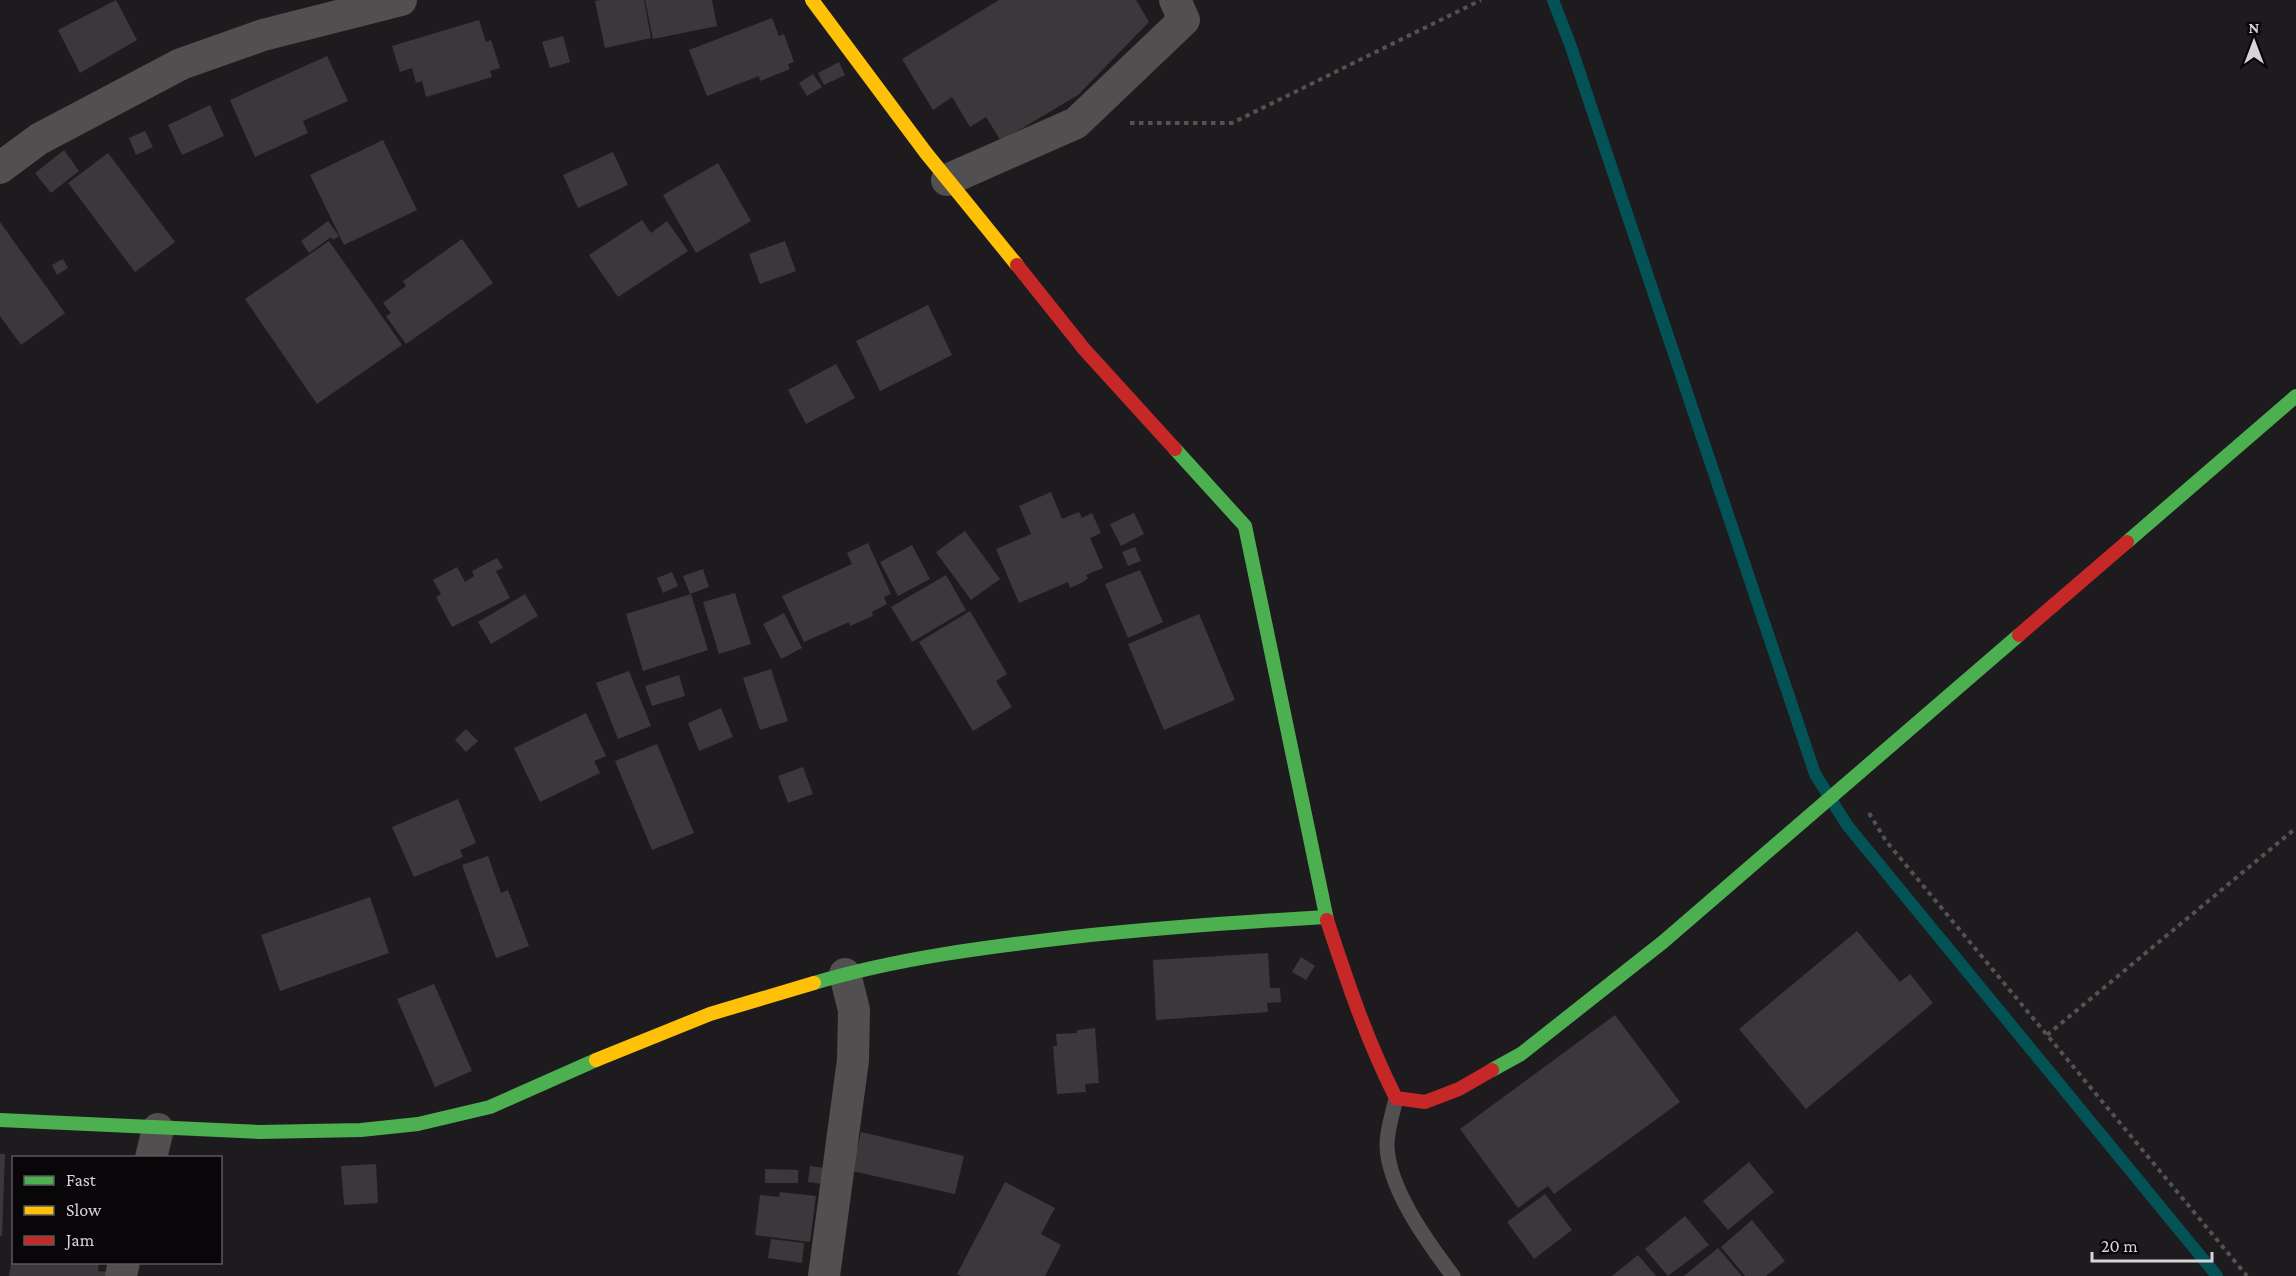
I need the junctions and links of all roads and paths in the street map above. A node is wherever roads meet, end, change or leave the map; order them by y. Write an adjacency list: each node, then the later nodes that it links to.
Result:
1 (401, 0): 6 (street)
2 (812, 0): 7 (street)
3 (1175, 0): 5 (street)
4 (1481, 0): 5 (path)
5 (1076, 123): 7 (street)
6 (0, 168)
7 (948, 180): 11 (street)
8 (2296, 396): 9 (street)
9 (1849, 782): 13 (path); 14 (street)
10 (2296, 828): 13 (path)
11 (1326, 917): 12 (street); 14 (street)
12 (845, 974): 16 (street); 17 (street)
13 (2047, 1035): 19 (path)
14 (1396, 1098): 18 (lane)
15 (0, 1120): 16 (street)
16 (154, 1143)
17 (824, 1276)
18 (1453, 1276)
19 (2247, 1276)

